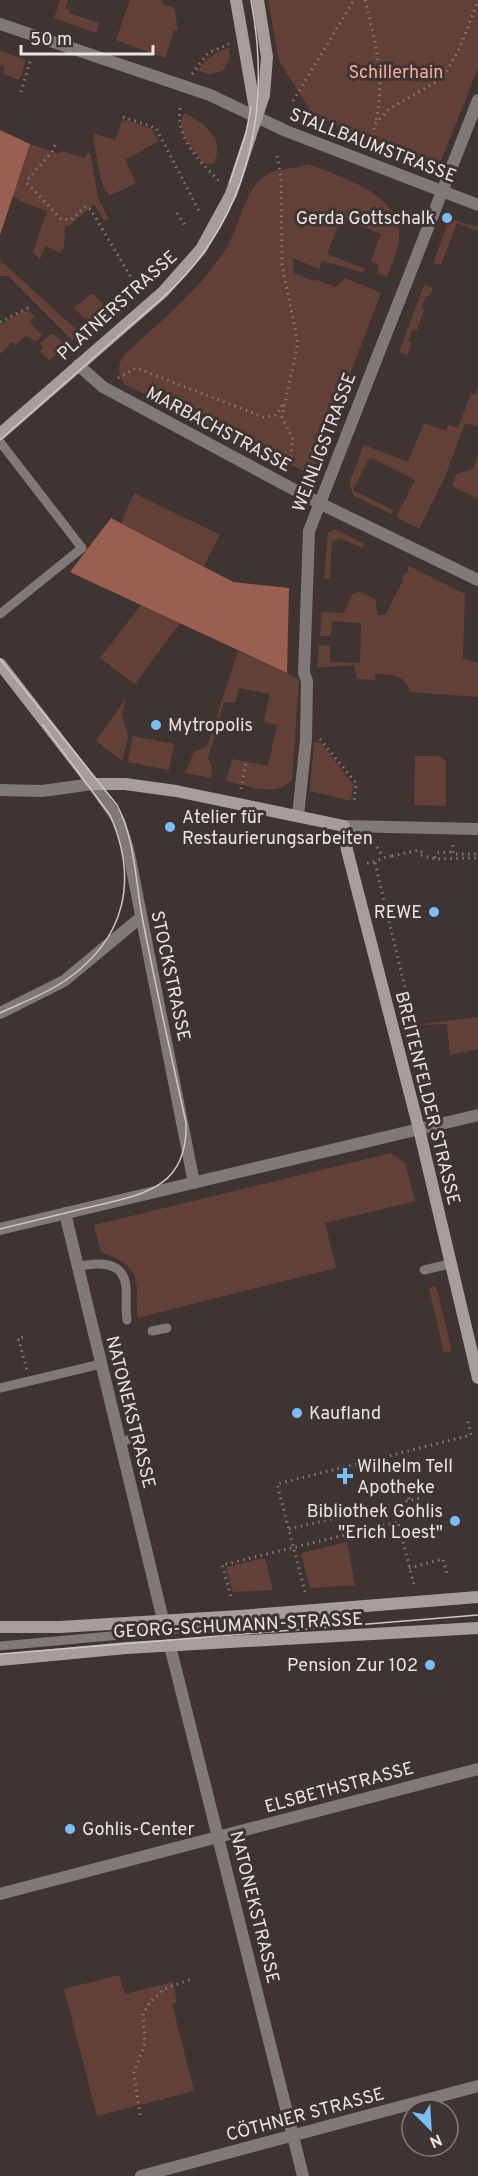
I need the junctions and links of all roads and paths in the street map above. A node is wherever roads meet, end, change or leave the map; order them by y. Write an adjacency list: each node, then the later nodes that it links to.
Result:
1 (236, 0): 14 (main road, PLATNERSTRASSE)
2 (258, 0): 14 (main road, PLATNERSTRASSE)
3 (354, 0): 12 (path)
4 (365, 0): 16 (path)
5 (478, 1): 16 (path)
6 (0, 24): 14 (street, STALLBAUMSTRASSE)
7 (234, 42): 9 (path)
8 (31, 58): 10 (path)
9 (192, 74)
10 (21, 92)
11 (478, 100): 20 (street, WEINLIGSTRASSE)
12 (293, 101)
13 (180, 108): 21 (path)
14 (256, 116): 20 (street, STALLBAUMSTRASSE); 21 (main road, PLATNERSTRASSE)
15 (123, 117): 24 (path)
16 (376, 123): 17 (path)
17 (370, 141)
18 (55, 145): 26 (path)
19 (277, 156): 33 (path)
20 (442, 191): 22 (street, STALLBAUMSTRASSE); 37 (street, WEINLIGSTRASSE)
21 (231, 194): 31 (main road, PLATNERSTRASSE)
22 (478, 205)
23 (177, 213): 25 (path)
24 (200, 213)
25 (185, 225)
26 (129, 274): 27 (path); 28 (path)
27 (125, 276)
28 (138, 289)
29 (32, 306): 30 (path)
30 (0, 322)
31 (78, 365): 34 (main road, PLATNERSTRASSE); 37 (street, MARBACHSTRASSE)
32 (118, 378): 33 (path)
33 (285, 402): 36 (path)
34 (0, 434)
35 (0, 442): 39 (lane)
36 (285, 467)
37 (319, 503): 38 (street, MARBACHSTRASSE); 47 (street, WEINLIGSTRASSE)
38 (478, 580)
39 (0, 614)
40 (0, 664): 43 (main road)
41 (312, 739): 46 (path)
42 (246, 762): 44 (path)
43 (93, 784): 45 (street); 47 (main road); 58 (street, STOCKSTRASSE)
44 (241, 789)
45 (0, 790)
46 (354, 802)
47 (298, 816): 48 (main road)
48 (344, 826): 49 (street); 62 (main road, BREITENFELDER STRASSE)
49 (478, 829)
50 (453, 845): 52 (path)
51 (377, 847): 54 (path)
52 (453, 852): 53 (path); 55 (path)
53 (478, 856): 55 (path)
54 (383, 857): 55 (path); 57 (path)
55 (435, 859)
56 (367, 863): 57 (path)
57 (375, 863): 59 (path)
58 (140, 918): 60 (street); 63 (street, STOCKSTRASSE)
59 (411, 1008)
60 (0, 1013)
61 (478, 1115): 62 (street)
62 (419, 1129): 63 (street); 66 (main road, BREITENFELDER STRASSE)
63 (194, 1183): 64 (street)
64 (65, 1213): 65 (street); 67 (street, NATONEKSTRASSE)
65 (0, 1229)
66 (450, 1264): 68 (lane); 74 (main road, BREITENFELDER STRASSE)
67 (77, 1267): 69 (lane); 73 (street, NATONEKSTRASSE)
68 (424, 1270)
69 (127, 1320)
70 (167, 1328): 71 (lane)
71 (152, 1331)
72 (23, 1337): 75 (path)
73 (101, 1364): 75 (lane); 79 (street, NATONEKSTRASSE)
74 (477, 1370)
75 (30, 1380): 76 (lane)
76 (0, 1388)
77 (467, 1418): 83 (path)
78 (142, 1436): 79 (lane)
79 (120, 1442): 91 (street, NATONEKSTRASSE)
80 (406, 1486): 82 (path)
81 (420, 1498): 82 (path)
82 (409, 1500): 83 (path)
83 (289, 1529): 84 (path)
84 (293, 1548): 85 (path); 88 (path); 89 (path)
85 (409, 1568): 86 (path); 87 (path)
86 (450, 1574)
87 (414, 1585)
88 (305, 1592)
89 (231, 1596)
90 (478, 1597): 91 (main road, GEORG-SCHUMANN-STRASSE)
91 (164, 1626): 92 (main road, GEORG-SCHUMANN-STRASSE); 94 (lane)
92 (0, 1628)
93 (478, 1628): 95 (main road, GEORG-SCHUMANN-STRASSE)
94 (0, 1646)
95 (170, 1646): 96 (main road, GEORG-SCHUMANN-STRASSE); 98 (street, NATONEKSTRASSE)
96 (0, 1660)
97 (478, 1769): 98 (street, ELSBETHSTRASSE)
98 (219, 1836): 99 (street, ELSBETHSTRASSE); 103 (street, NATONEKSTRASSE)
99 (0, 1894)
100 (192, 1979): 102 (path)
101 (478, 2086): 103 (street, CÖTHNER STRASSE)
102 (140, 2115)
103 (292, 2136): 104 (street, CÖTHNER STRASSE); 105 (street, NATONEKSTRASSE)
104 (141, 2176)
105 (303, 2176)

